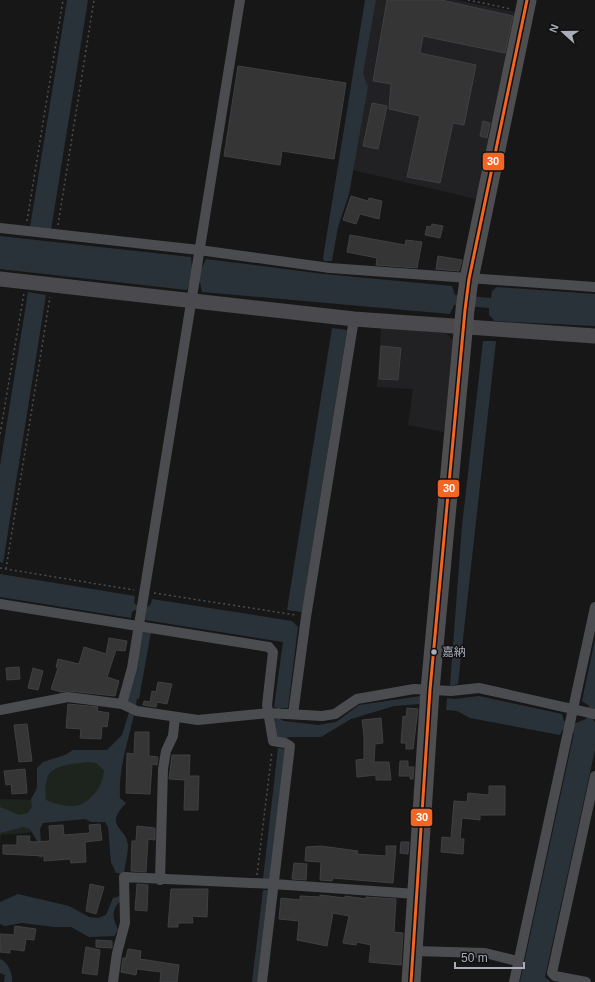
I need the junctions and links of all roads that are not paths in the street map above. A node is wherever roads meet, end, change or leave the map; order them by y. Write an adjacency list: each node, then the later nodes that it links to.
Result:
1 (240, 0): 4 (street)
2 (526, 6): 8 (highway)
3 (0, 228): 4 (street)
4 (199, 250): 7 (street); 8 (street)
5 (0, 279): 7 (street)
6 (595, 287): 8 (street)
7 (191, 301): 9 (street); 13 (street)
8 (466, 303): 9 (street); 10 (street); 14 (highway)
9 (354, 319): 20 (street)
10 (595, 336)
11 (0, 604): 13 (street)
12 (595, 608): 16 (street)
13 (138, 625): 15 (street); 18 (street)
14 (430, 690): 16 (street); 20 (street); 25 (highway)
15 (129, 708): 17 (street); 21 (street)
16 (573, 709): 19 (street); 27 (street)
17 (0, 710)
18 (275, 713): 20 (street); 21 (street); 24 (street)
19 (590, 713)
20 (293, 714)
21 (175, 717): 23 (street)
22 (595, 776): 32 (street)
23 (160, 880): 24 (street); 28 (street)
24 (273, 884): 25 (street); 29 (street)
25 (416, 894): 26 (highway)
26 (413, 951): 27 (street); 30 (highway)
27 (518, 961): 31 (street)
28 (114, 982)
29 (262, 982)
30 (411, 982)
31 (514, 982)
32 (586, 982)

